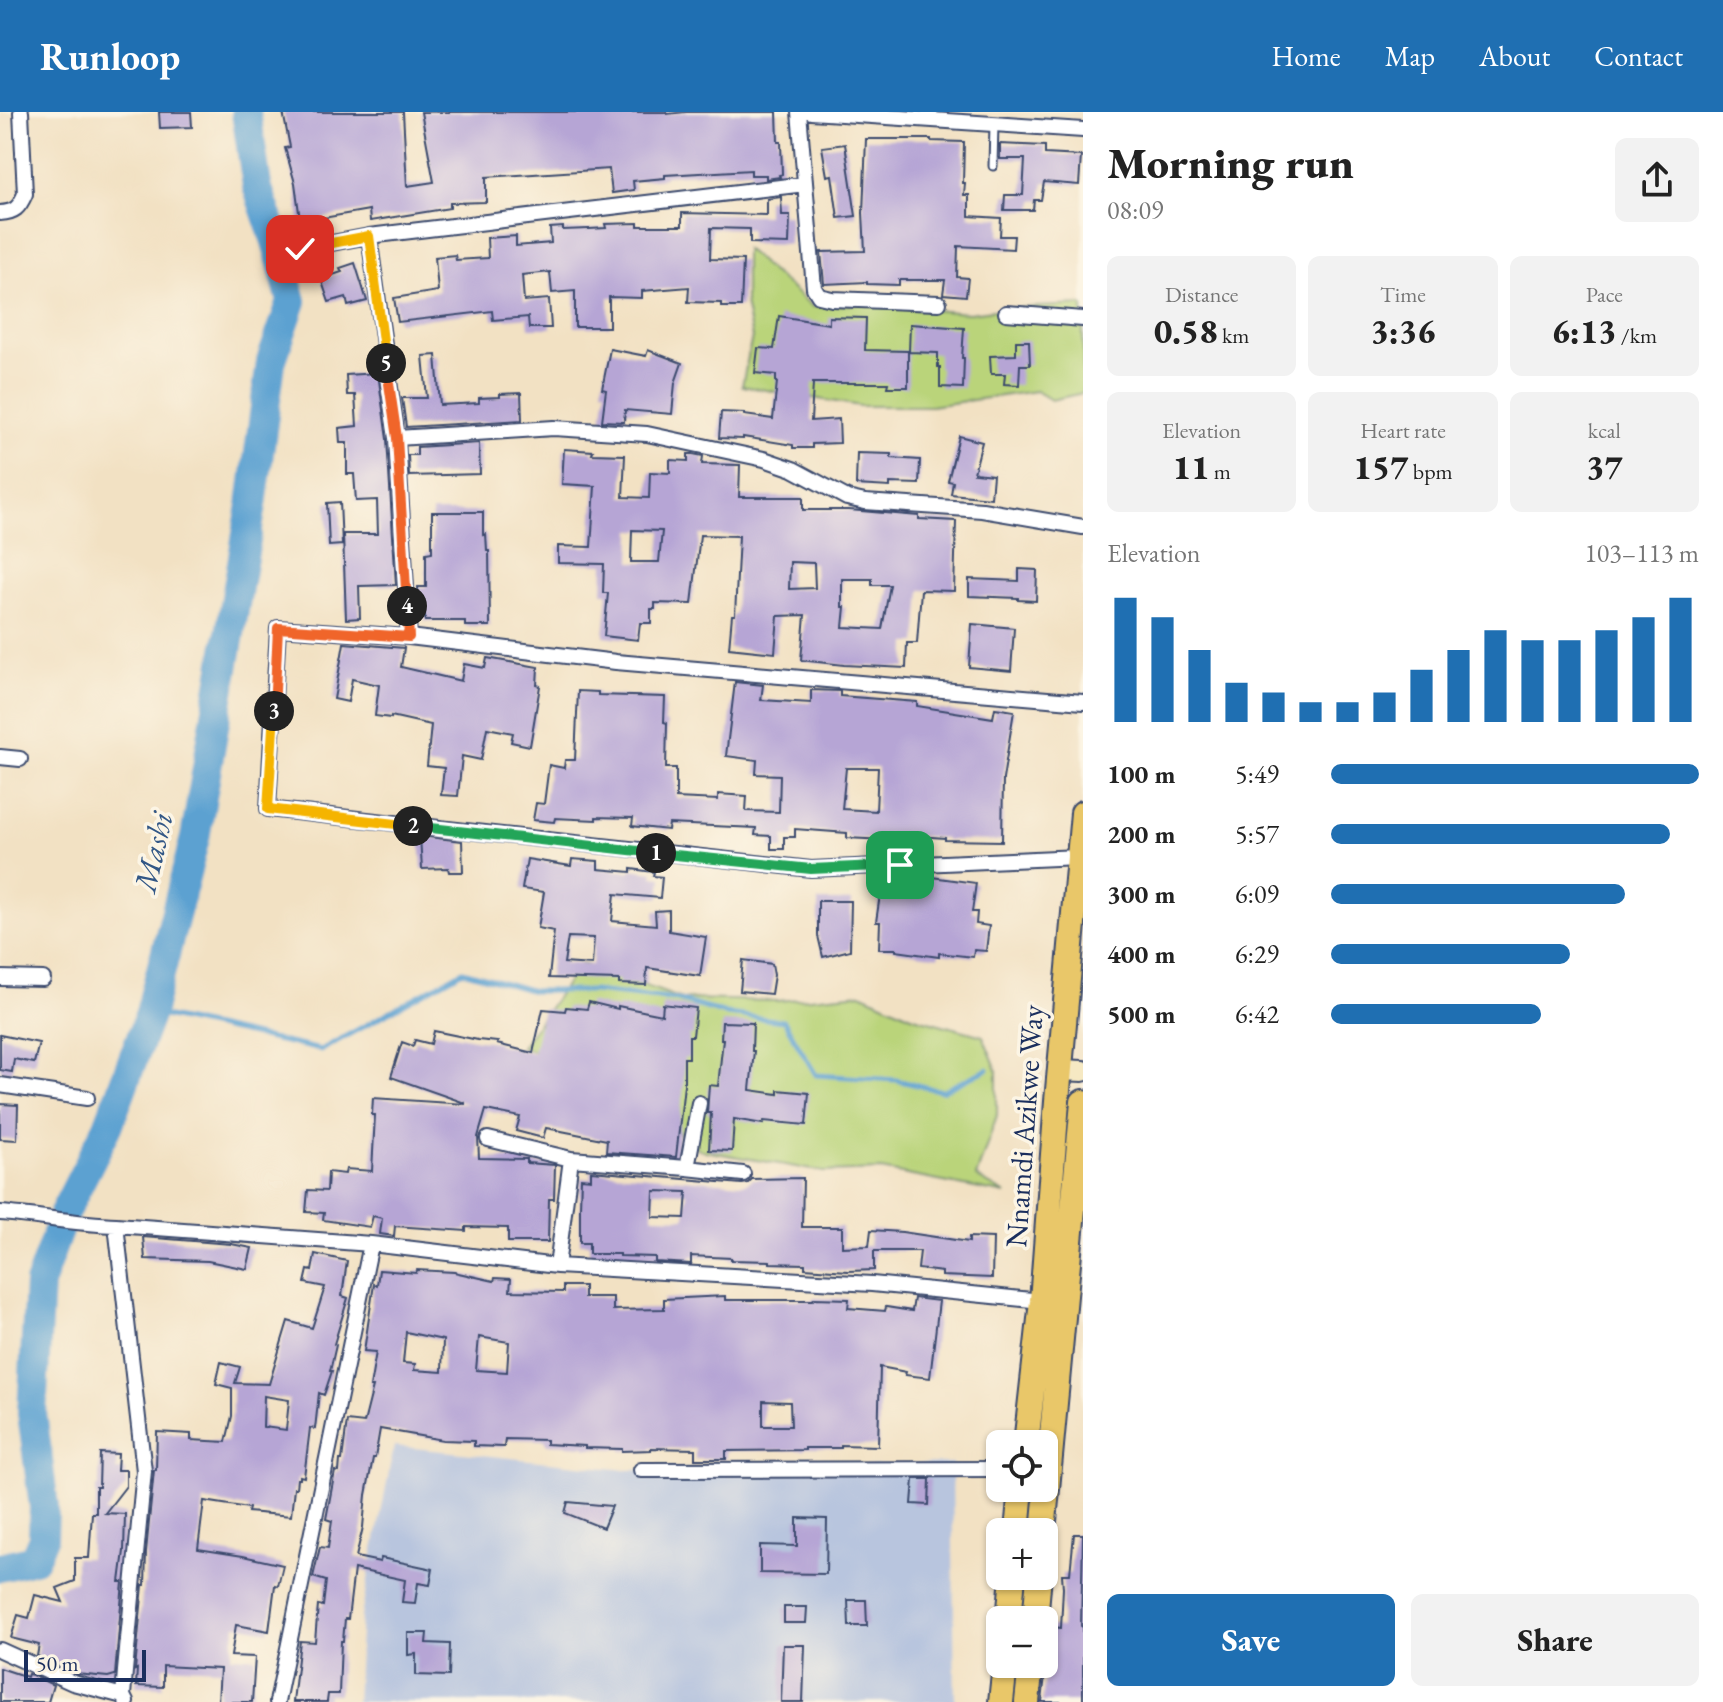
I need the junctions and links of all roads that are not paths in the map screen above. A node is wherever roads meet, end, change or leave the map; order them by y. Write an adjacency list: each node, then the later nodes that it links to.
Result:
1 (21, 112): 8 (street)
2 (799, 112): 7 (street)
3 (811, 112): 4 (street)
4 (994, 124): 5 (street); 6 (lane)
5 (1083, 130)
6 (993, 166)
7 (805, 184): 9 (street); 11 (street)
8 (0, 213)
9 (369, 236): 10 (street); 14 (street)
10 (300, 249)
11 (939, 303)
12 (1006, 313): 13 (street)
13 (1083, 319)
14 (397, 438): 15 (street); 16 (street)
15 (1083, 527)
16 (409, 637): 17 (street); 21 (street)
17 (1083, 702)
18 (0, 757): 19 (street)
19 (20, 759)
20 (1083, 813): 21 (highway, Nnamdi Azikwe Way)
21 (1078, 857): 24 (highway, Nnamdi Azikwe Way)
22 (0, 978): 23 (street)
23 (43, 979)
24 (1071, 1071): 28 (highway, Nnamdi Azikwe Way)
25 (0, 1085): 26 (street)
26 (87, 1098)
27 (1083, 1100): 28 (street); 42 (highway, Nnamdi Azikwe Way)
28 (1057, 1101): 38 (highway, Nnamdi Azikwe Way)
29 (699, 1103): 32 (street)
30 (488, 1139): 31 (street)
31 (571, 1159): 32 (street); 37 (street)
32 (687, 1168): 33 (street)
33 (743, 1174)
34 (0, 1213): 35 (street)
35 (116, 1225): 36 (street); 46 (street)
36 (371, 1244): 37 (street); 47 (street)
37 (557, 1266): 38 (street)
38 (1042, 1301): 39 (highway, Nnamdi Azikwe Way)
39 (1028, 1430)
40 (986, 1469): 41 (street)
41 (641, 1470)
42 (1044, 1518)
43 (0, 1650): 46 (street)
44 (1004, 1678): 48 (highway)
45 (1030, 1678): 49 (highway)
46 (125, 1699)
47 (277, 1702)
48 (1001, 1702)
49 (1027, 1702)

